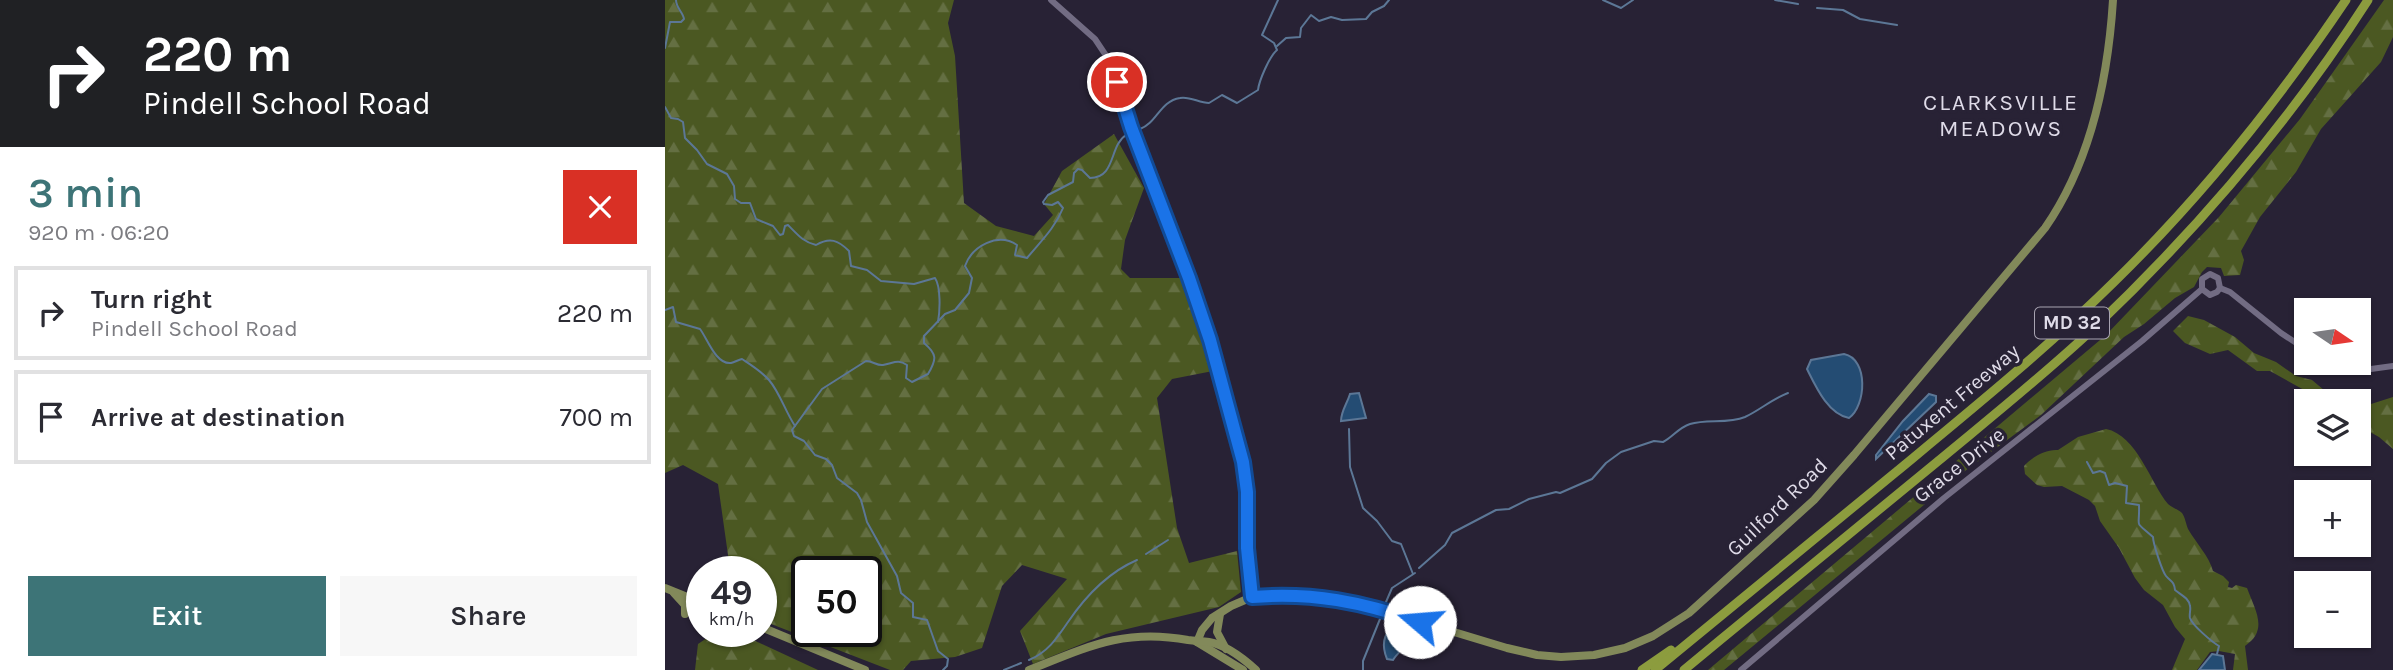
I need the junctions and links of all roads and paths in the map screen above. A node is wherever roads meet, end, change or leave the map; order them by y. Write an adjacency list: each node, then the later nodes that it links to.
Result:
1 (1051, 0): 13 (street)
2 (2113, 0): 13 (main road, Guilford Road)
3 (2346, 0): 12 (highway, Patuxent Freeway / MD 32)
4 (2368, 0): 10 (highway, Patuxent Freeway / MD 32)
5 (2220, 288): 6 (street); 6 (street); 7 (street)
6 (2201, 289): 28 (street, Grace Drive)
7 (2294, 342)
8 (2393, 366): 9 (street)
9 (2371, 369)
10 (1835, 547): 26 (highway, Patuxent Freeway / MD 32); 27 (highway)
11 (667, 589): 14 (main road); 15 (main road)
12 (1746, 596): 24 (highway); 25 (highway, Patuxent Freeway / MD 32)
13 (1252, 597): 16 (main road, Guilford Road)
14 (686, 598)
15 (686, 613)
16 (1219, 618): 18 (main road, Guilford Road); 19 (main road)
17 (777, 634): 20 (main road)
18 (1198, 642): 19 (main road); 21 (main road); 22 (main road)
19 (1226, 649): 23 (main road)
20 (865, 670)
21 (1029, 670)
22 (1243, 670)
23 (1256, 670)
24 (1642, 670)
25 (1655, 670)
26 (1684, 670)
27 (1694, 670)
28 (1741, 670)

